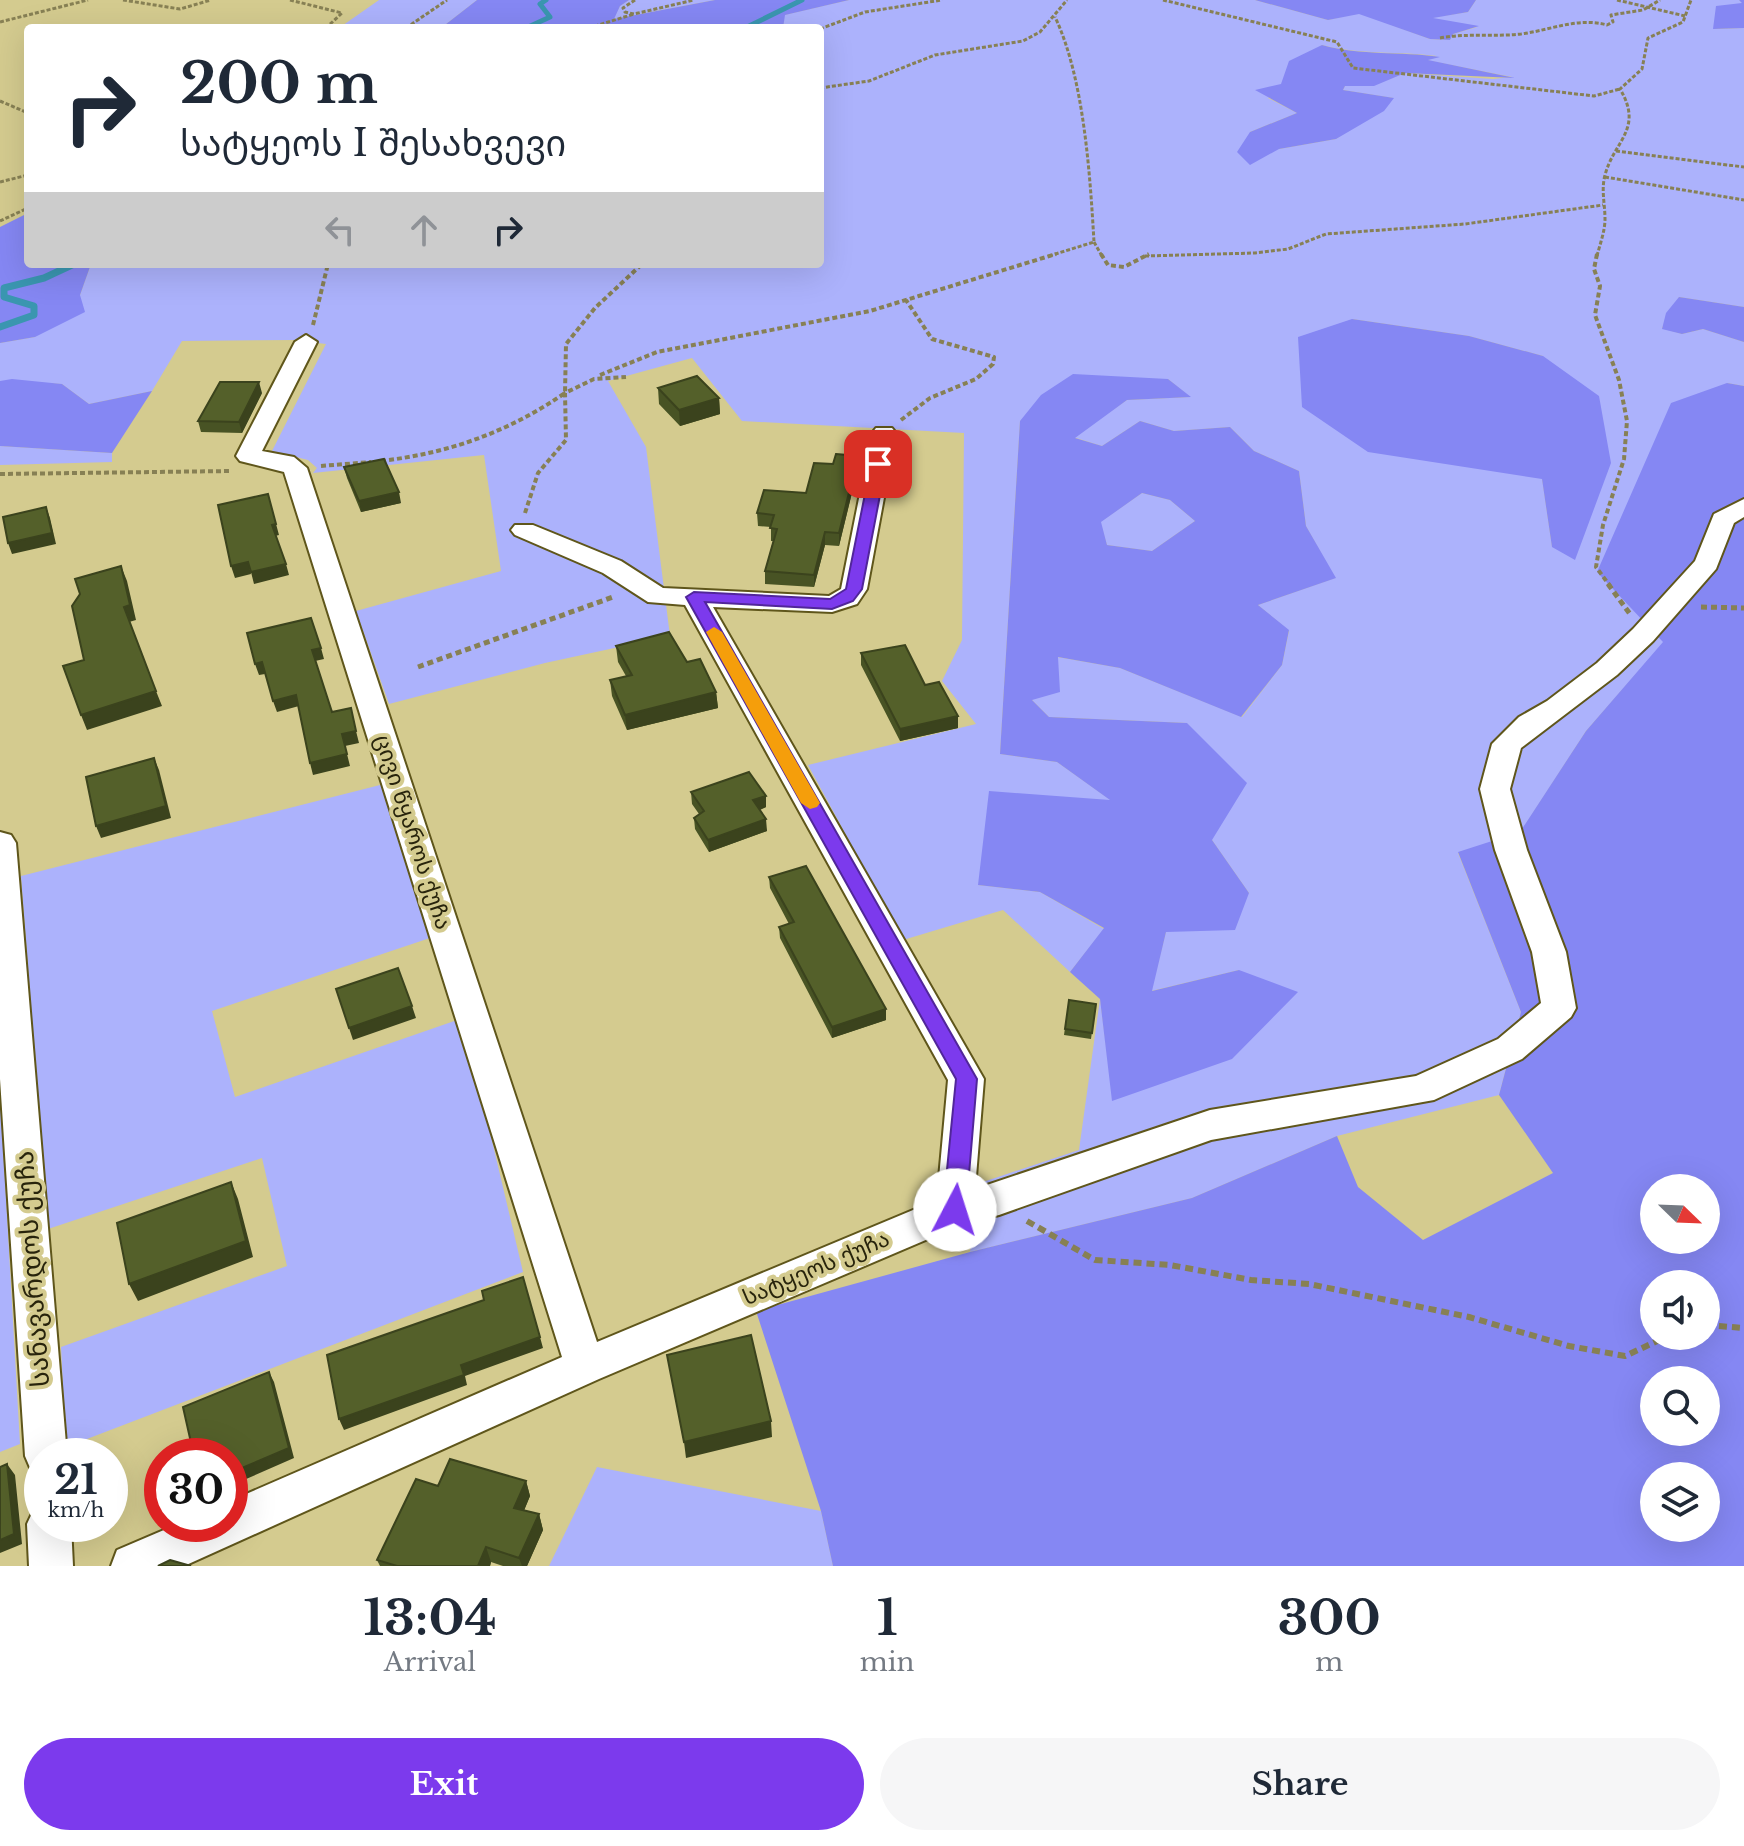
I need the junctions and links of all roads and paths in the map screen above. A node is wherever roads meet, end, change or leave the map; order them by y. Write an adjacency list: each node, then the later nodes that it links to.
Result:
1 (88, 0): 18 (path)
2 (123, 0): 3 (path)
3 (211, 0)
4 (290, 0): 19 (path)
5 (447, 0): 20 (path)
6 (635, 0): 15 (path)
7 (694, 0): 15 (path)
8 (942, 0): 22 (path)
9 (1067, 0): 17 (path)
10 (1163, 0): 25 (path)
11 (1617, 0): 14 (path)
12 (1660, 0): 14 (path)
13 (1691, 0): 16 (path)
14 (1649, 5): 16 (path); 23 (path)
15 (634, 14): 21 (path)
16 (1685, 16): 25 (path)
17 (1055, 17): 24 (path); 37 (path)
18 (0, 22)
19 (330, 24)
20 (412, 24)
21 (602, 24)
22 (824, 27)
23 (1440, 38)
24 (824, 87)
25 (1620, 89): 28 (path)
26 (0, 101): 27 (path)
27 (24, 111)
28 (1616, 151): 29 (path); 31 (path)
29 (1744, 167)
30 (24, 176): 32 (path)
31 (1605, 177): 33 (path); 34 (path)
32 (0, 182)
33 (1744, 200)
34 (1603, 205): 37 (path); 52 (path)
35 (24, 210): 36 (path)
36 (0, 221)
37 (1094, 242): 40 (path)
38 (327, 268): 41 (path)
39 (638, 268): 44 (path)
40 (906, 300): 42 (path); 45 (path)
41 (306, 342): 60 (street, ცივი წყაროს ქუჩა)
42 (600, 375): 43 (path); 44 (path)
43 (626, 377)
44 (565, 393): 47 (path)
45 (884, 433): 49 (street)
46 (1744, 506): 50 (street)
47 (524, 530): 48 (street)
48 (657, 596): 49 (street); 53 (path)
49 (694, 597): 56 (street)
50 (1670, 606): 51 (path); 52 (street)
51 (1744, 608)
52 (1643, 635): 55 (street, სატყეოს ქუჩა)
53 (418, 667)
54 (0, 843): 61 (street, სანავარდოს ქუჩა)
55 (999, 1199): 56 (street, სატყეოს ქუჩა); 59 (path)
56 (955, 1210): 60 (street, სატყეოს ქუჩა)
57 (1720, 1326): 58 (path)
58 (1744, 1328)
59 (1640, 1349)
60 (585, 1366): 62 (street, სატყეოს ქუჩა)
61 (45, 1438)
62 (248, 1516)
63 (50, 1542): 65 (street)
64 (188, 1542): 66 (street, სატყეოს ქუჩა)
65 (51, 1566)
66 (133, 1566)

